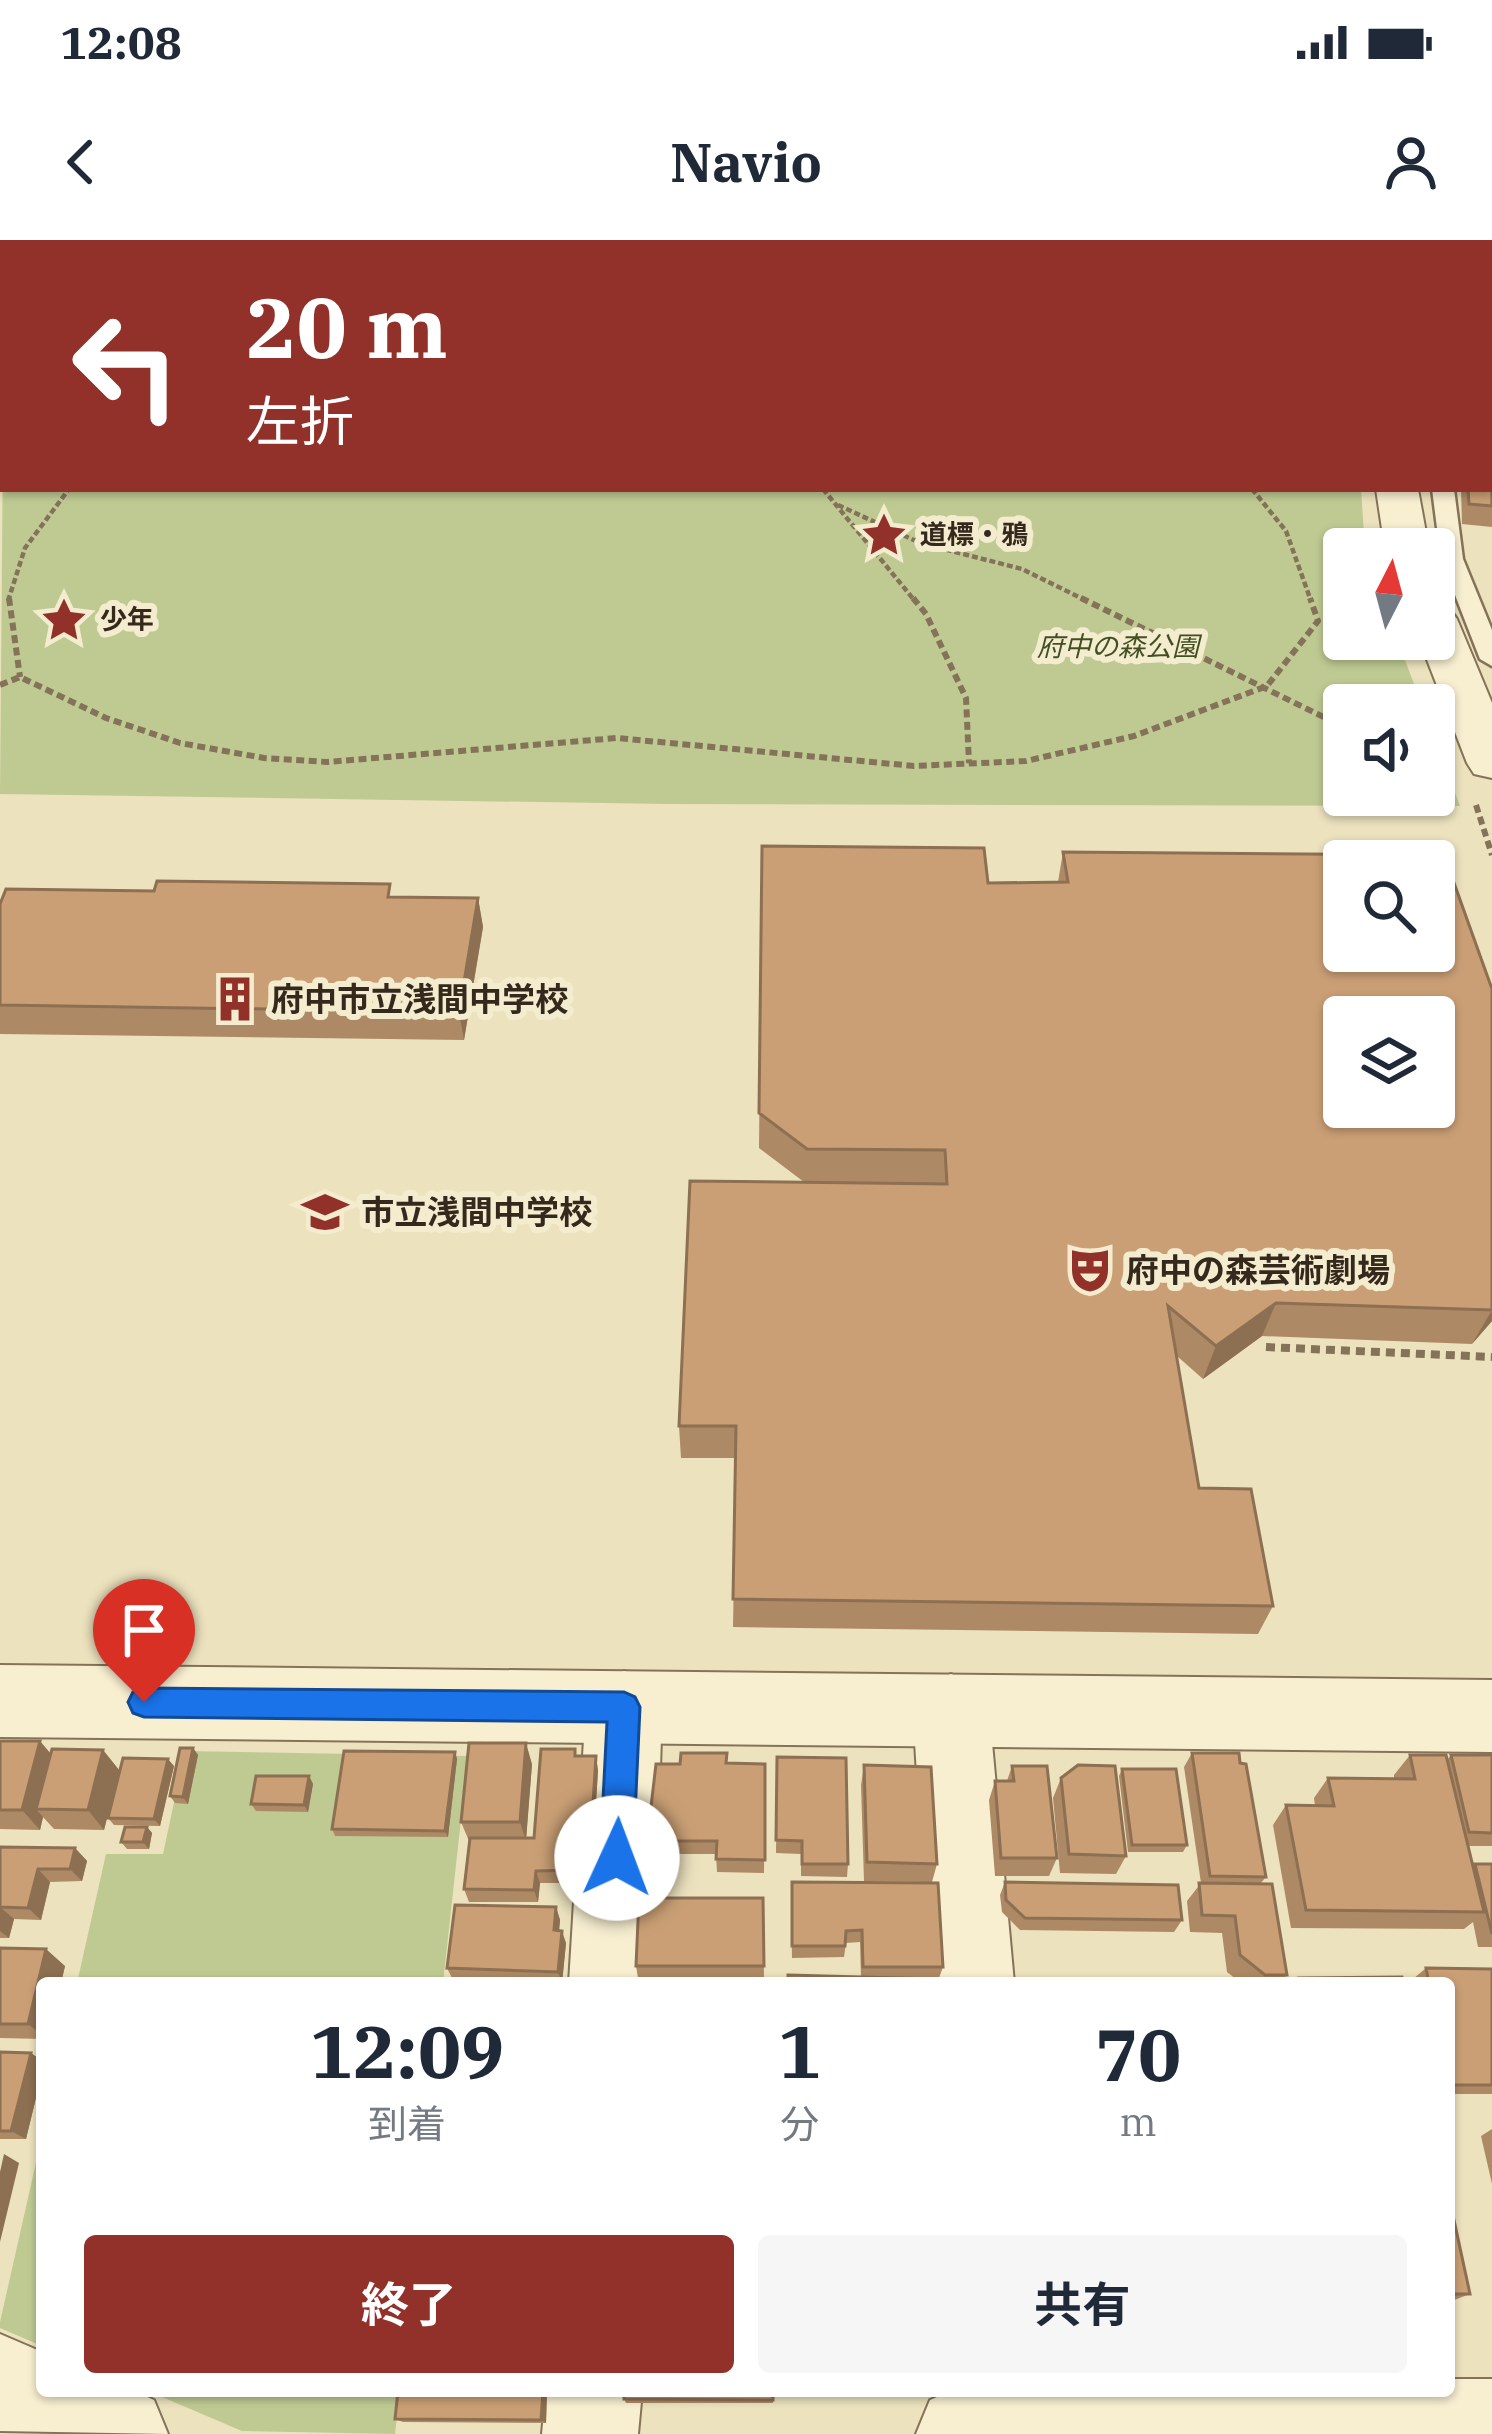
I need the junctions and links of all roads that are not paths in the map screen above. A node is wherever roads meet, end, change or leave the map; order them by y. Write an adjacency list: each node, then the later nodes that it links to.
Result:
1 (1398, 492): 3 (street)
2 (1443, 492): 4 (lane)
3 (1404, 528)
4 (1447, 528)
5 (1492, 593): 6 (lane)
6 (1455, 606)
7 (1455, 615): 9 (lane)
8 (1455, 630): 10 (street)
9 (1492, 659)
10 (1492, 763)
11 (0, 1701): 12 (street)
12 (624, 1707): 13 (street); 15 (street)
13 (951, 1710): 14 (street); 16 (street)
14 (1492, 1716)
15 (611, 1977)
16 (972, 1977)
17 (0, 2382): 22 (street)
18 (593, 2397): 23 (street)
19 (990, 2422): 21 (street)
20 (1492, 2426): 21 (street)
21 (1395, 2430)
22 (120, 2434)
23 (590, 2434)

